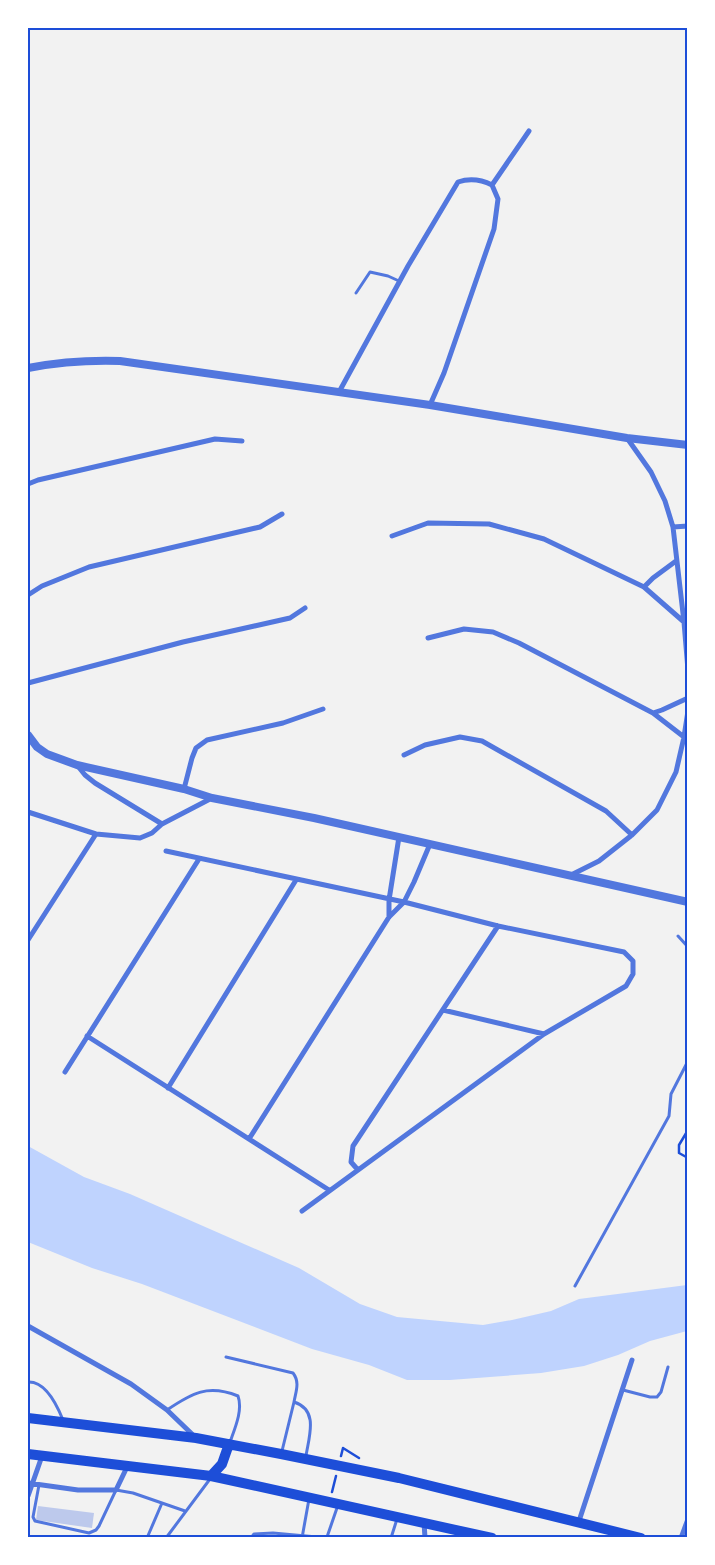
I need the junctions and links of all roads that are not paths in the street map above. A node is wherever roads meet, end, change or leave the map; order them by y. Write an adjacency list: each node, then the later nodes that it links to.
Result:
1 (529, 131): 2 (street)
2 (492, 185): 3 (street); 7 (street)
3 (400, 281): 4 (lane); 6 (street)
4 (356, 293)
5 (28, 368): 6 (street)
6 (339, 392): 7 (street)
7 (430, 405): 8 (street)
8 (627, 438): 10 (street); 14 (street)
9 (242, 441): 11 (street)
10 (688, 445)
11 (28, 484)
12 (282, 514): 18 (street)
13 (688, 526): 14 (street)
14 (673, 527): 16 (street)
15 (392, 536): 17 (street)
16 (676, 560): 17 (street); 20 (street)
17 (644, 587): 20 (street)
18 (28, 595)
19 (305, 608): 23 (street)
20 (684, 622): 22 (street)
21 (428, 638): 27 (street)
22 (688, 670)
23 (28, 683)
24 (688, 698): 27 (street)
25 (323, 709): 32 (street)
26 (688, 711): 29 (street)
27 (653, 713): 29 (street)
28 (28, 735): 31 (street)
29 (684, 738): 37 (street)
30 (404, 755): 37 (street)
31 (77, 765): 32 (street); 35 (street)
32 (184, 789): 33 (street)
33 (212, 798): 35 (street); 38 (street)
34 (28, 812): 36 (street)
35 (162, 824): 36 (street)
36 (96, 834): 50 (street)
37 (632, 835): 42 (street)
38 (399, 837): 39 (street); 44 (street)
39 (430, 844): 42 (street); 45 (street)
40 (166, 851): 41 (street)
41 (198, 859): 43 (street); 54 (street)
42 (571, 875): 46 (street)
43 (296, 880): 44 (street); 57 (street)
44 (389, 900): 45 (street); 47 (street)
45 (404, 902): 47 (street); 48 (street)
46 (688, 902)
47 (389, 917): 58 (street)
48 (498, 926): 52 (street); 53 (street)
49 (678, 936): 51 (lane)
50 (28, 940)
51 (688, 947)
52 (443, 1010): 53 (street); 59 (street)
53 (544, 1034): 59 (street)
54 (87, 1036): 56 (street); 57 (street)
55 (688, 1061): 62 (lane)
56 (65, 1072)
57 (168, 1088): 58 (street)
58 (248, 1139): 60 (street)
59 (358, 1170): 60 (street)
60 (329, 1190): 61 (street)
61 (302, 1210)
62 (574, 1286)
63 (28, 1326): 70 (street)
64 (226, 1357): 69 (lane)
65 (632, 1360): 68 (street)
66 (668, 1367): 68 (lane)
67 (28, 1382): 72 (lane)
68 (622, 1390): 90 (street)
69 (294, 1402): 76 (lane); 78 (lane)
70 (167, 1410): 73 (street); 74 (lane)
71 (28, 1418): 72 (main road)
72 (64, 1422): 73 (main road)
73 (196, 1438): 74 (main road)
74 (229, 1444): 76 (main road); 80 (main road)
75 (28, 1454): 77 (main road)
76 (281, 1454): 78 (main road)
77 (43, 1456): 79 (main road); 81 (street)
78 (306, 1459): 90 (main road)
79 (128, 1465): 80 (main road); 82 (street)
80 (211, 1476): 84 (main road); 87 (lane)
81 (33, 1484): 82 (street); 82 (lane); 83 (street)
82 (116, 1490): 85 (lane)
83 (28, 1496)
84 (310, 1497): 86 (main road); 92 (lane)
85 (162, 1503): 87 (lane); 95 (lane)
86 (339, 1503): 88 (main road); 93 (lane)
87 (185, 1511): 96 (lane)
88 (398, 1516): 91 (main road); 98 (lane)
89 (688, 1519): 101 (street)
90 (579, 1521): 100 (main road)
91 (424, 1522): 94 (main road); 99 (street)
92 (302, 1536): 93 (lane); 97 (lane)
93 (328, 1537)
94 (492, 1537)
95 (147, 1538)
96 (166, 1538)
97 (251, 1538)
98 (391, 1538)
99 (425, 1538)
100 (641, 1538)
101 (681, 1538)

